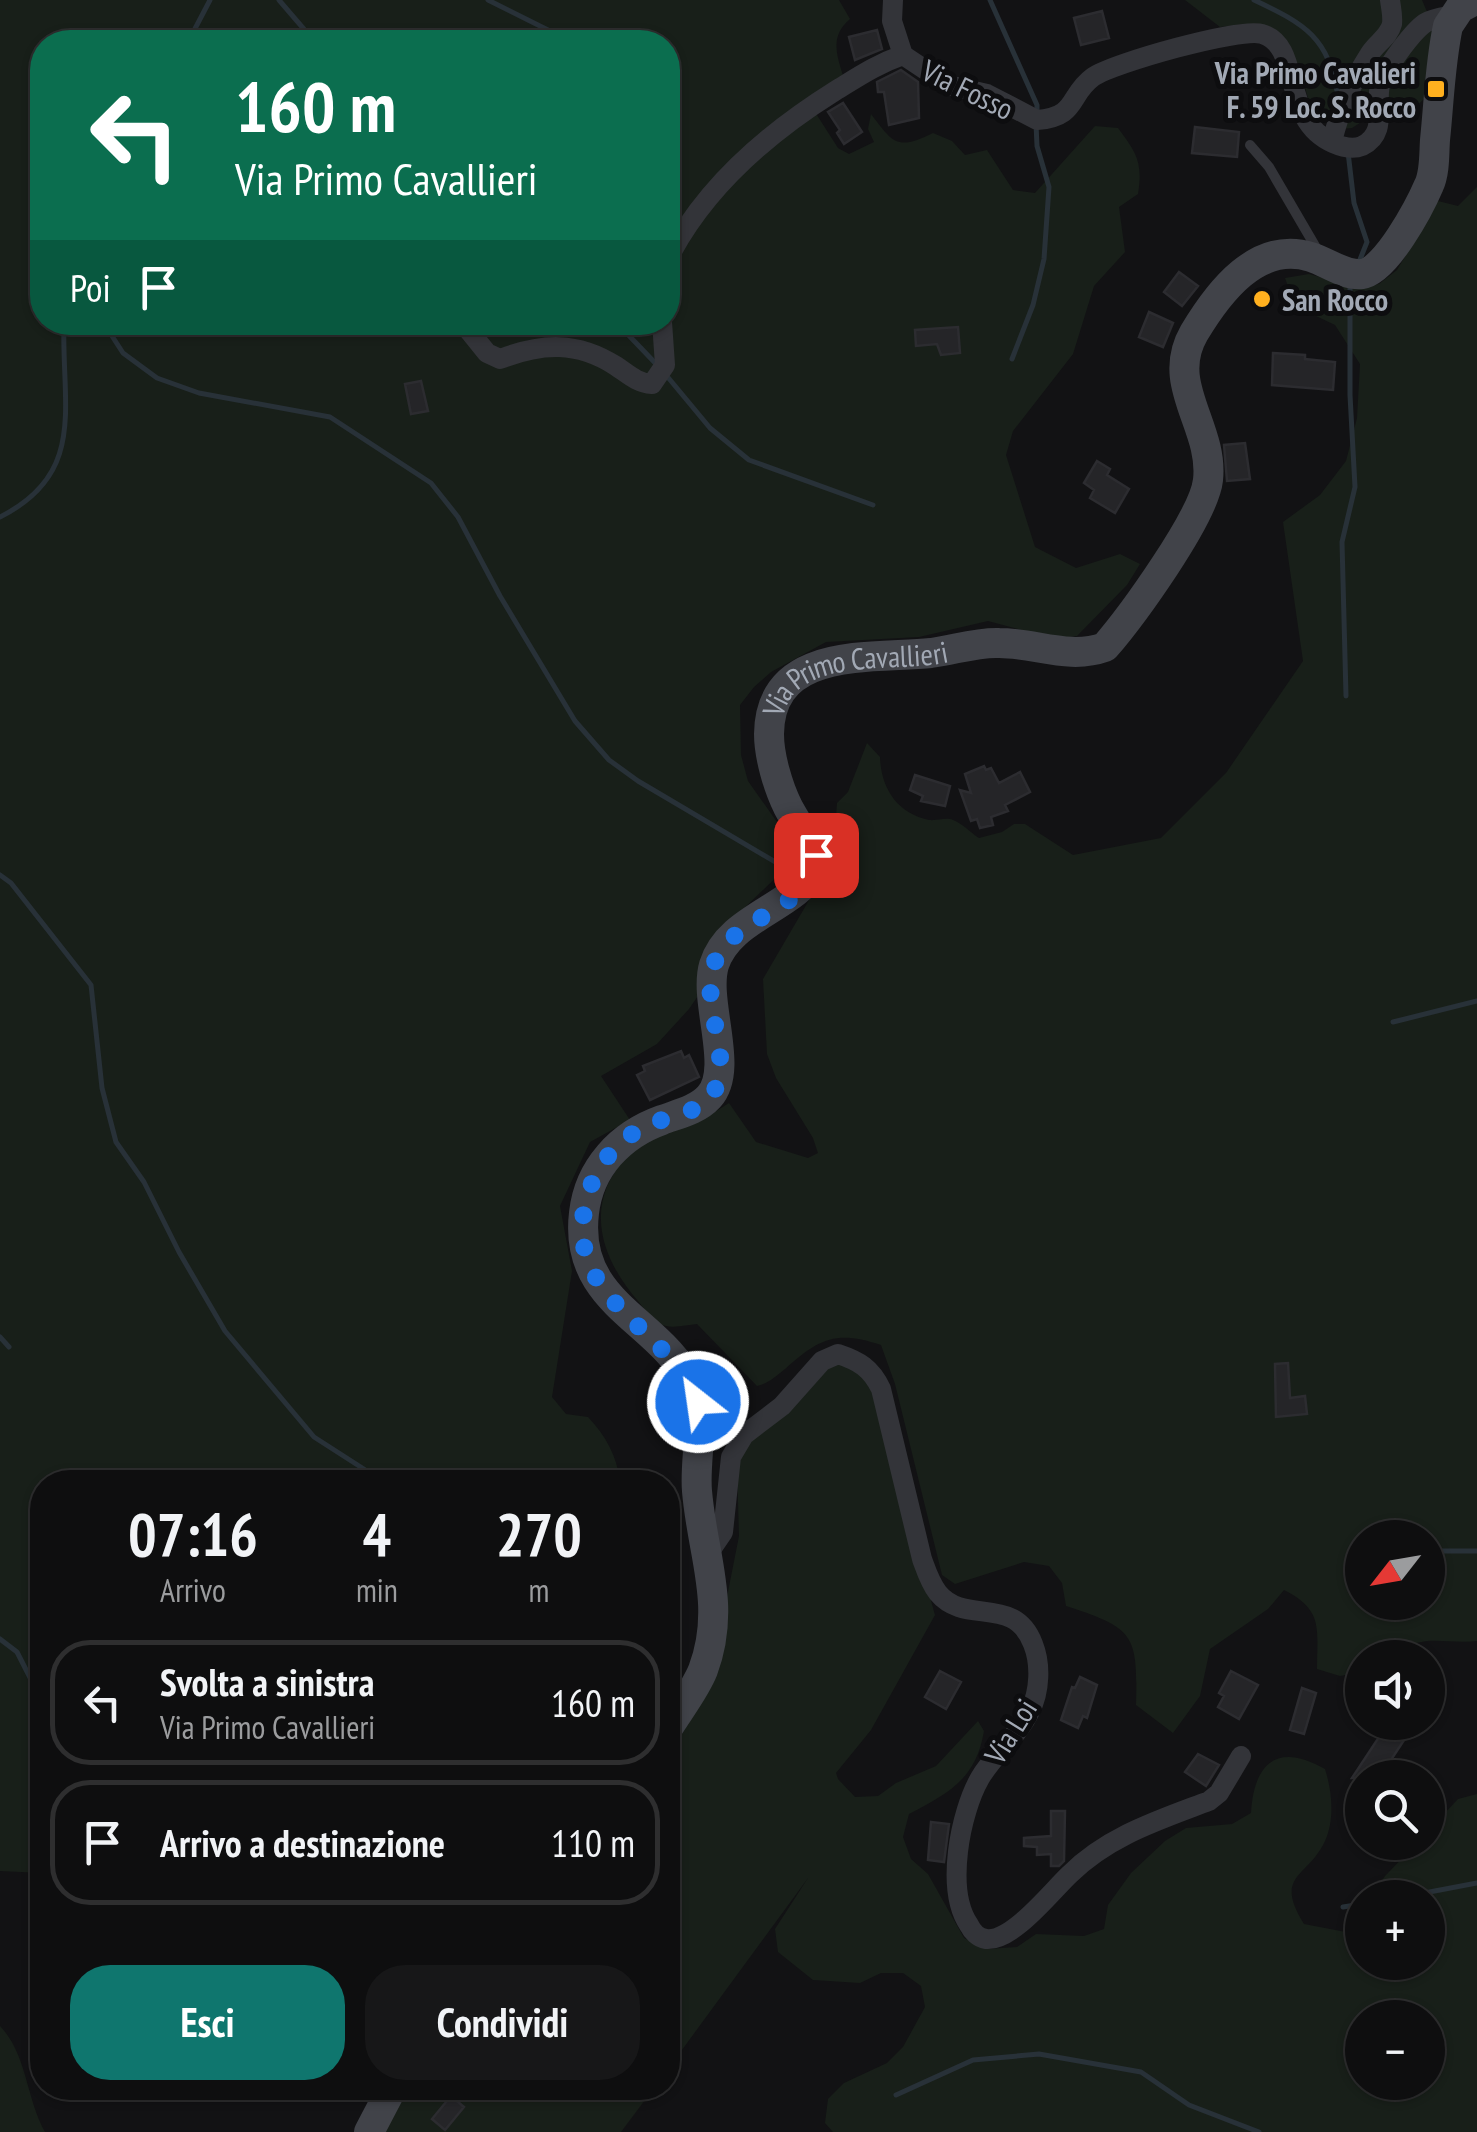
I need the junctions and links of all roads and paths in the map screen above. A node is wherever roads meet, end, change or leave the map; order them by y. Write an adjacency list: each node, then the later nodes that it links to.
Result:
1 (892, 0): 4 (street, Via Fosso)
2 (1390, 0): 5 (street)
3 (1464, 7): 5 (street); 8 (main road, Via Primo Cavallieri)
4 (903, 55): 5 (street, Via Fosso); 7 (street)
5 (1332, 142)
6 (1250, 145): 8 (lane)
7 (680, 238)
8 (1322, 261): 11 (main road, Via Primo Cavallieri)
9 (472, 335): 10 (street)
10 (663, 335)
11 (708, 1554): 12 (main road, Via Primo Cavallieri); 13 (street, Via Loi)
12 (680, 1709)
13 (1241, 1756)
14 (386, 2100): 15 (main road)
15 (369, 2132)

